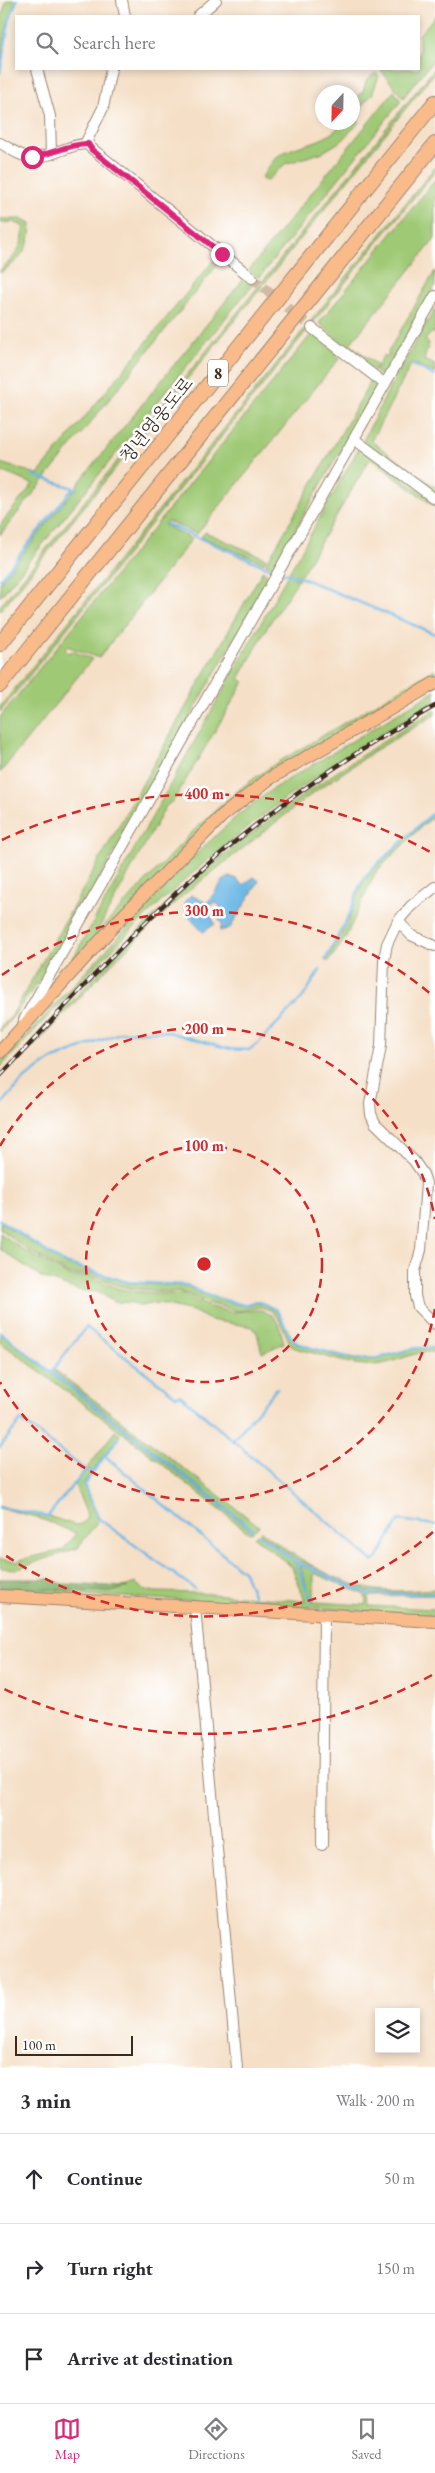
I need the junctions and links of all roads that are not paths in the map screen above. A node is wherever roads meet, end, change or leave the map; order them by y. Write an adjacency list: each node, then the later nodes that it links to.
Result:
1 (122, 0): 3 (street)
2 (216, 0): 4 (street)
3 (125, 15)
4 (199, 15)
5 (37, 70): 11 (street)
6 (112, 70): 9 (street)
7 (435, 102): 18 (highway, 청년영웅도로 / 8)
8 (0, 143): 11 (street)
9 (88, 144): 11 (street); 12 (street)
10 (435, 144): 20 (highway, 8)
11 (51, 154)
12 (252, 278)
13 (435, 296): 15 (street)
14 (312, 328): 15 (street)
15 (385, 384): 16 (street)
16 (354, 439): 17 (street); 24 (street)
17 (435, 499)
18 (0, 644)
19 (435, 683): 24 (main road)
20 (0, 685)
21 (435, 887): 22 (street)
22 (398, 921): 23 (street); 26 (street)
23 (435, 946)
24 (17, 1034): 25 (main road)
25 (0, 1052)
26 (435, 1324)
27 (0, 1596): 28 (main road)
28 (195, 1608): 29 (main road); 32 (street)
29 (324, 1616): 30 (main road); 31 (street)
30 (435, 1621)
31 (322, 1845)
32 (237, 2068)

